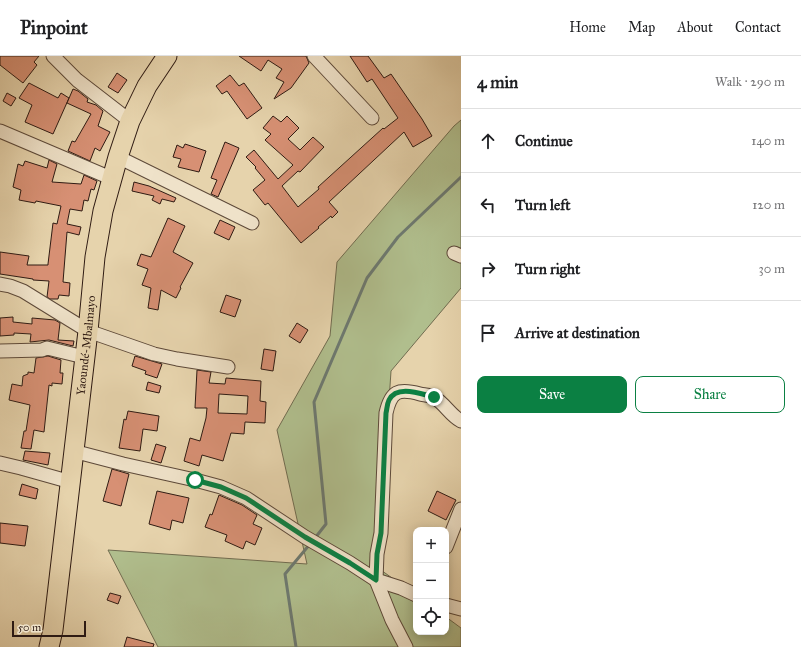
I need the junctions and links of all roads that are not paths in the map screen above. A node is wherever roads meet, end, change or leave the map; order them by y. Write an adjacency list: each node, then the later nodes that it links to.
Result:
1 (53, 56): 5 (street)
2 (166, 56): 5 (highway, Yaoundé-Mbalmayo)
3 (314, 56): 4 (street)
4 (372, 118)
5 (130, 121): 7 (highway, Yaoundé-Mbalmayo)
6 (0, 131): 8 (street)
7 (118, 157): 8 (highway, Yaoundé-Mbalmayo); 9 (street)
8 (112, 178): 11 (highway, Yaoundé-Mbalmayo)
9 (252, 223)
10 (0, 284): 11 (street)
11 (88, 331): 13 (highway, Yaoundé-Mbalmayo); 14 (street)
12 (0, 351): 13 (street)
13 (84, 357): 16 (highway, Yaoundé-Mbalmayo)
14 (228, 367)
15 (461, 420): 21 (street)
16 (73, 451): 18 (highway, Yaoundé-Mbalmayo); 21 (street)
17 (0, 464): 18 (street)
18 (70, 482): 25 (highway, Yaoundé-Mbalmayo)
19 (461, 509): 20 (street)
20 (449, 539)
21 (376, 580): 22 (street); 26 (street)
22 (413, 594)
23 (449, 606): 24 (street)
24 (461, 609)
25 (49, 647)
26 (406, 647)

